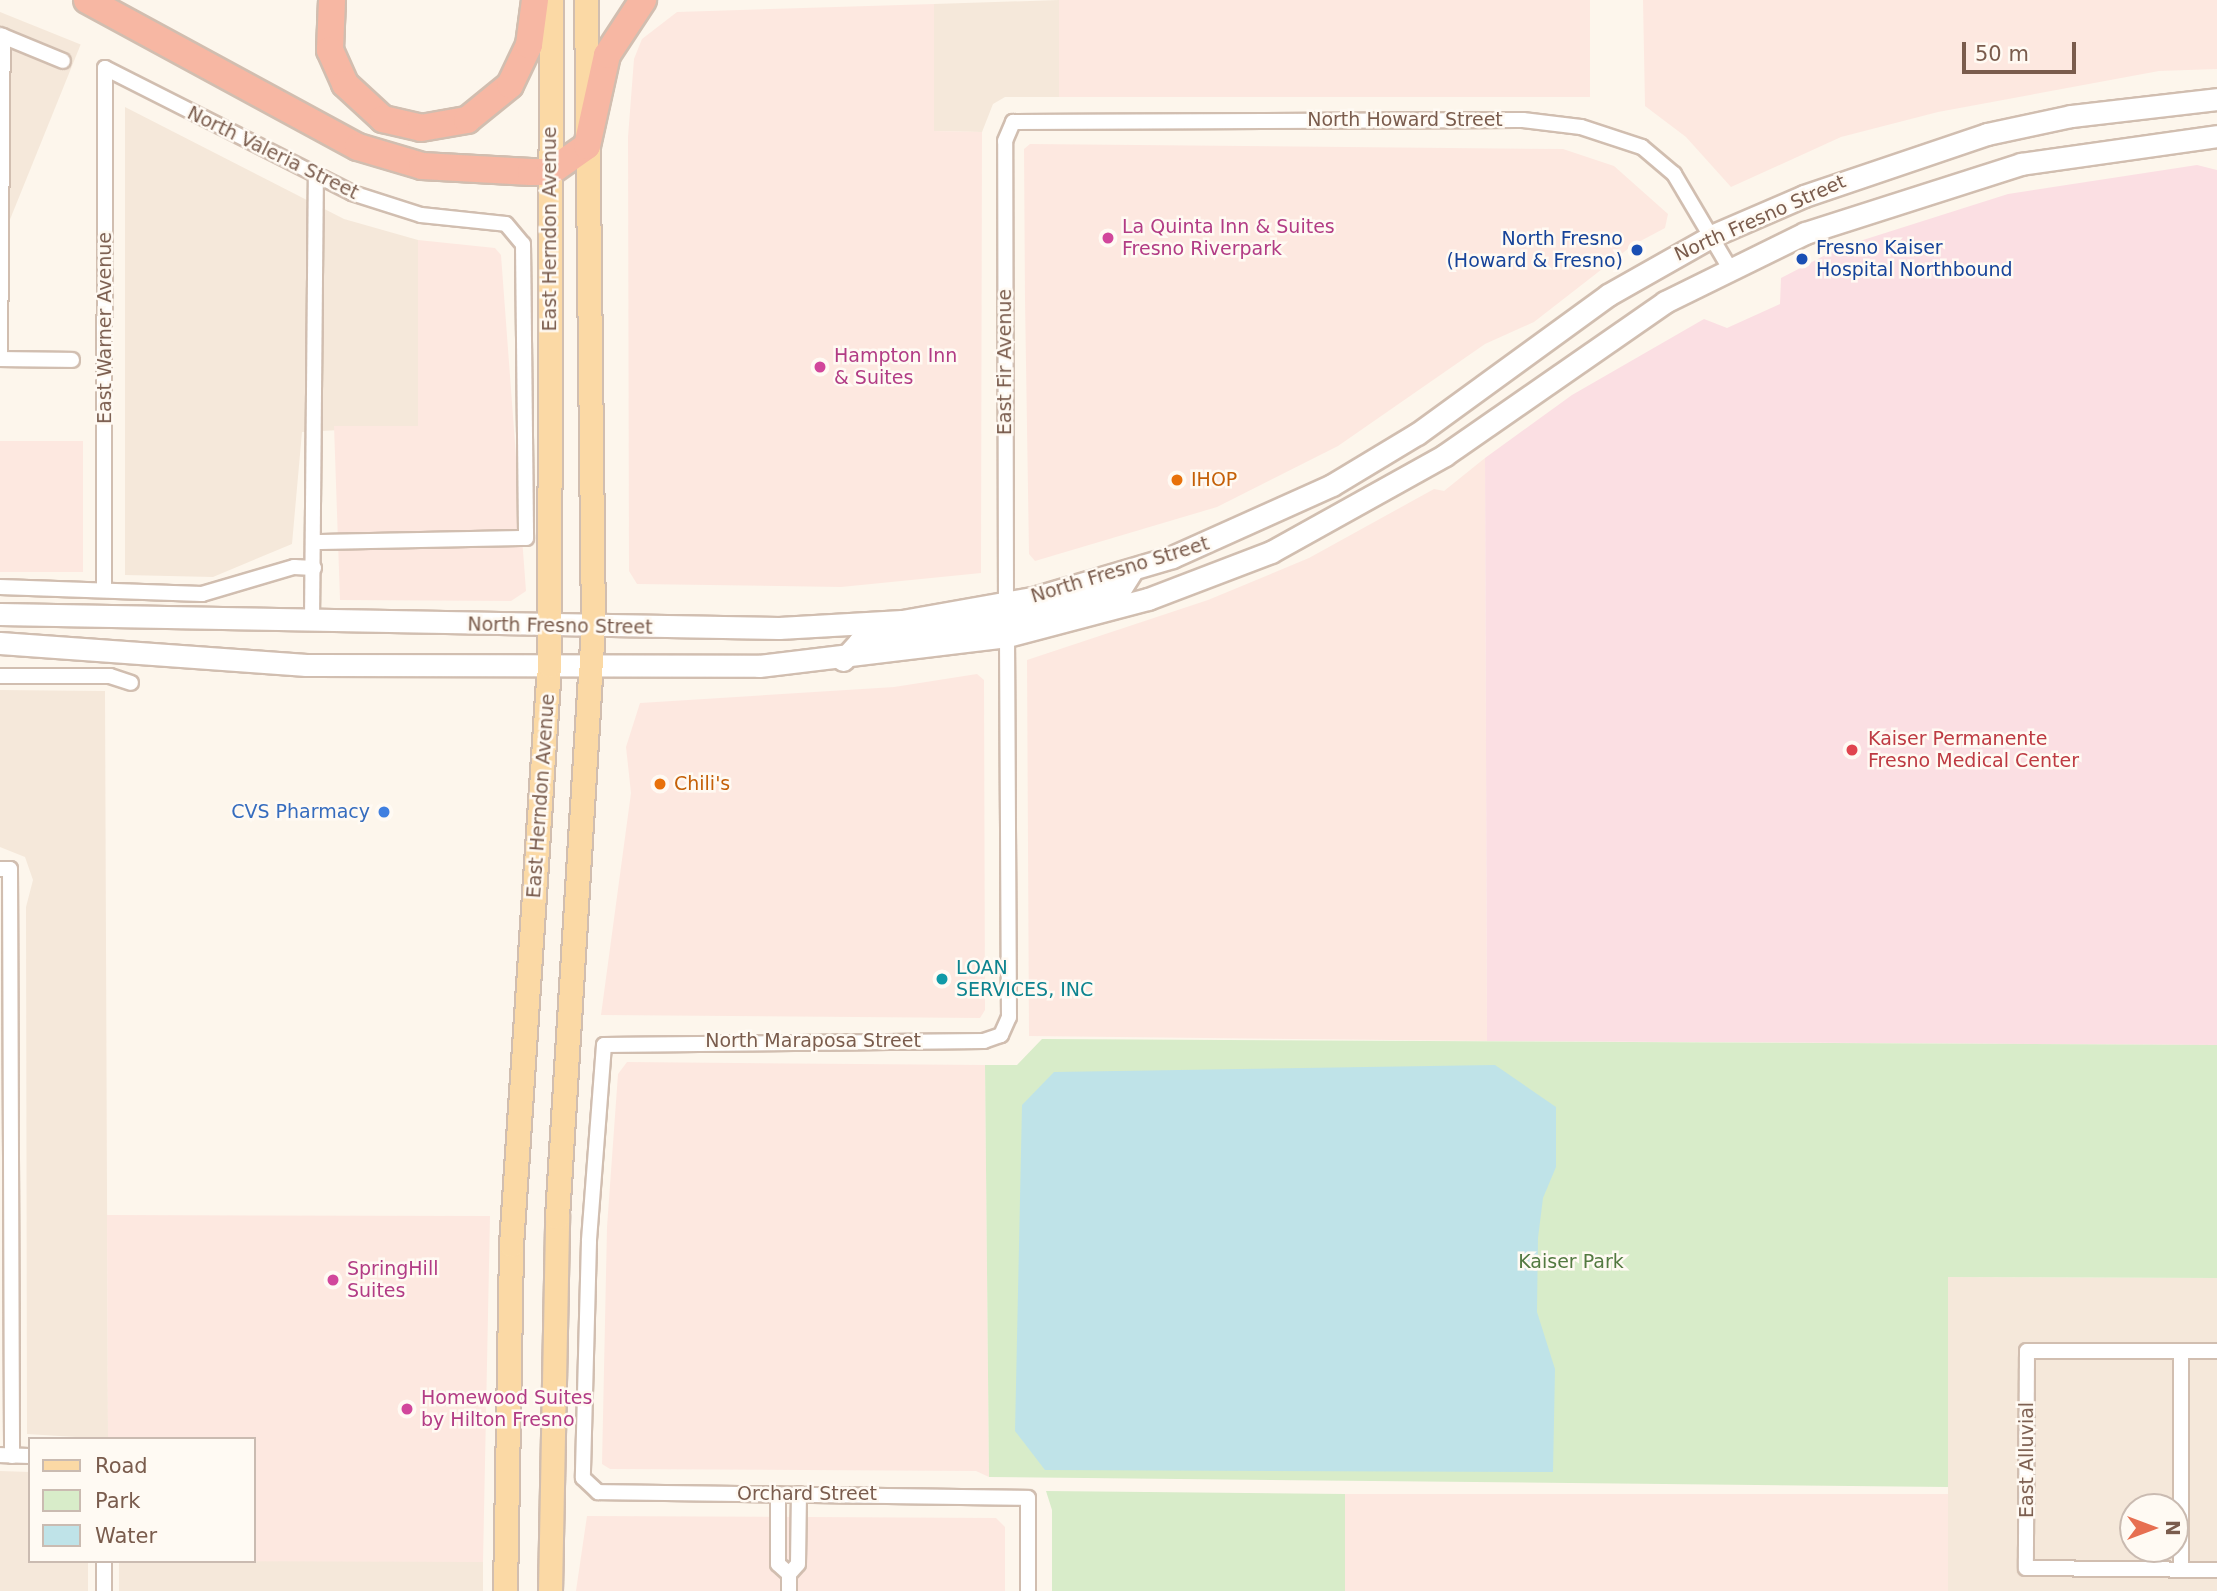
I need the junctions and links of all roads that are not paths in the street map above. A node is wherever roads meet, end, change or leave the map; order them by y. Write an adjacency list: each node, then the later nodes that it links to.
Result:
1 (86, 0): 14 (highway)
2 (332, 0): 3 (highway)
3 (535, 0)
4 (551, 0): 14 (main road, East Herndon Avenue)
5 (586, 0): 13 (main road, East Herndon Avenue)
6 (643, 0): 13 (highway)
7 (1, 35): 8 (street); 15 (street)
8 (63, 61)
9 (105, 68): 16 (street, North Valeria Street); 25 (street, East Warner Avenue)
10 (2217, 99): 17 (main road, North Fresno Street)
11 (1013, 122): 17 (street, North Howard Street); 26 (street, East Fir Avenue)
12 (2217, 136): 18 (main road, North Fresno Street)
13 (587, 146): 14 (highway); 30 (main road, East Herndon Avenue)
14 (550, 172): 29 (main road, East Herndon Avenue)
15 (0, 175): 19 (street)
16 (316, 177): 21 (street); 21 (street, North Valeria Street)
17 (1714, 235): 18 (street, North Howard Street); 23 (main road, North Fresno Street)
18 (1729, 267): 31 (main road, North Fresno Street)
19 (0, 359): 20 (street)
20 (72, 360)
21 (315, 541): 22 (street)
22 (314, 568): 25 (street); 28 (street)
23 (1133, 570): 26 (main road, North Fresno Street); 31 (main road)
24 (0, 587): 25 (street)
25 (104, 588)
26 (1006, 604): 30 (main road, North Fresno Street); 33 (main road)
27 (0, 614): 28 (main road, North Fresno Street)
28 (312, 621): 29 (main road, North Fresno Street)
29 (551, 626): 30 (main road, North Fresno Street); 34 (main road, East Herndon Avenue)
30 (593, 627): 35 (main road, East Herndon Avenue)
31 (1007, 636): 33 (main road, North Fresno Street); 43 (street, North Maraposa Street)
32 (0, 643): 34 (main road, North Fresno Street)
33 (843, 660): 35 (main road, North Fresno Street)
34 (550, 665): 35 (main road, North Fresno Street); 51 (main road, East Herndon Avenue)
35 (591, 665): 52 (main road, East Herndon Avenue)
36 (0, 676): 37 (street)
37 (131, 683)
38 (5, 869): 41 (street)
39 (2180, 1351): 40 (street, East Alluvial); 47 (street); 47 (street, East Alluvial)
40 (2217, 1351)
41 (6, 1455): 42 (street)
42 (28, 1456)
43 (586, 1487): 44 (street, Orchard Street)
44 (778, 1493): 45 (street, Orchard Street); 49 (street)
45 (799, 1494): 49 (street); 54 (street, Orchard Street)
46 (104, 1563): 50 (street)
47 (2180, 1569): 48 (street, East Alluvial)
48 (2217, 1570)
49 (789, 1574): 53 (street)
50 (104, 1591)
51 (505, 1591)
52 (550, 1591)
53 (789, 1591)
54 (1028, 1591)

